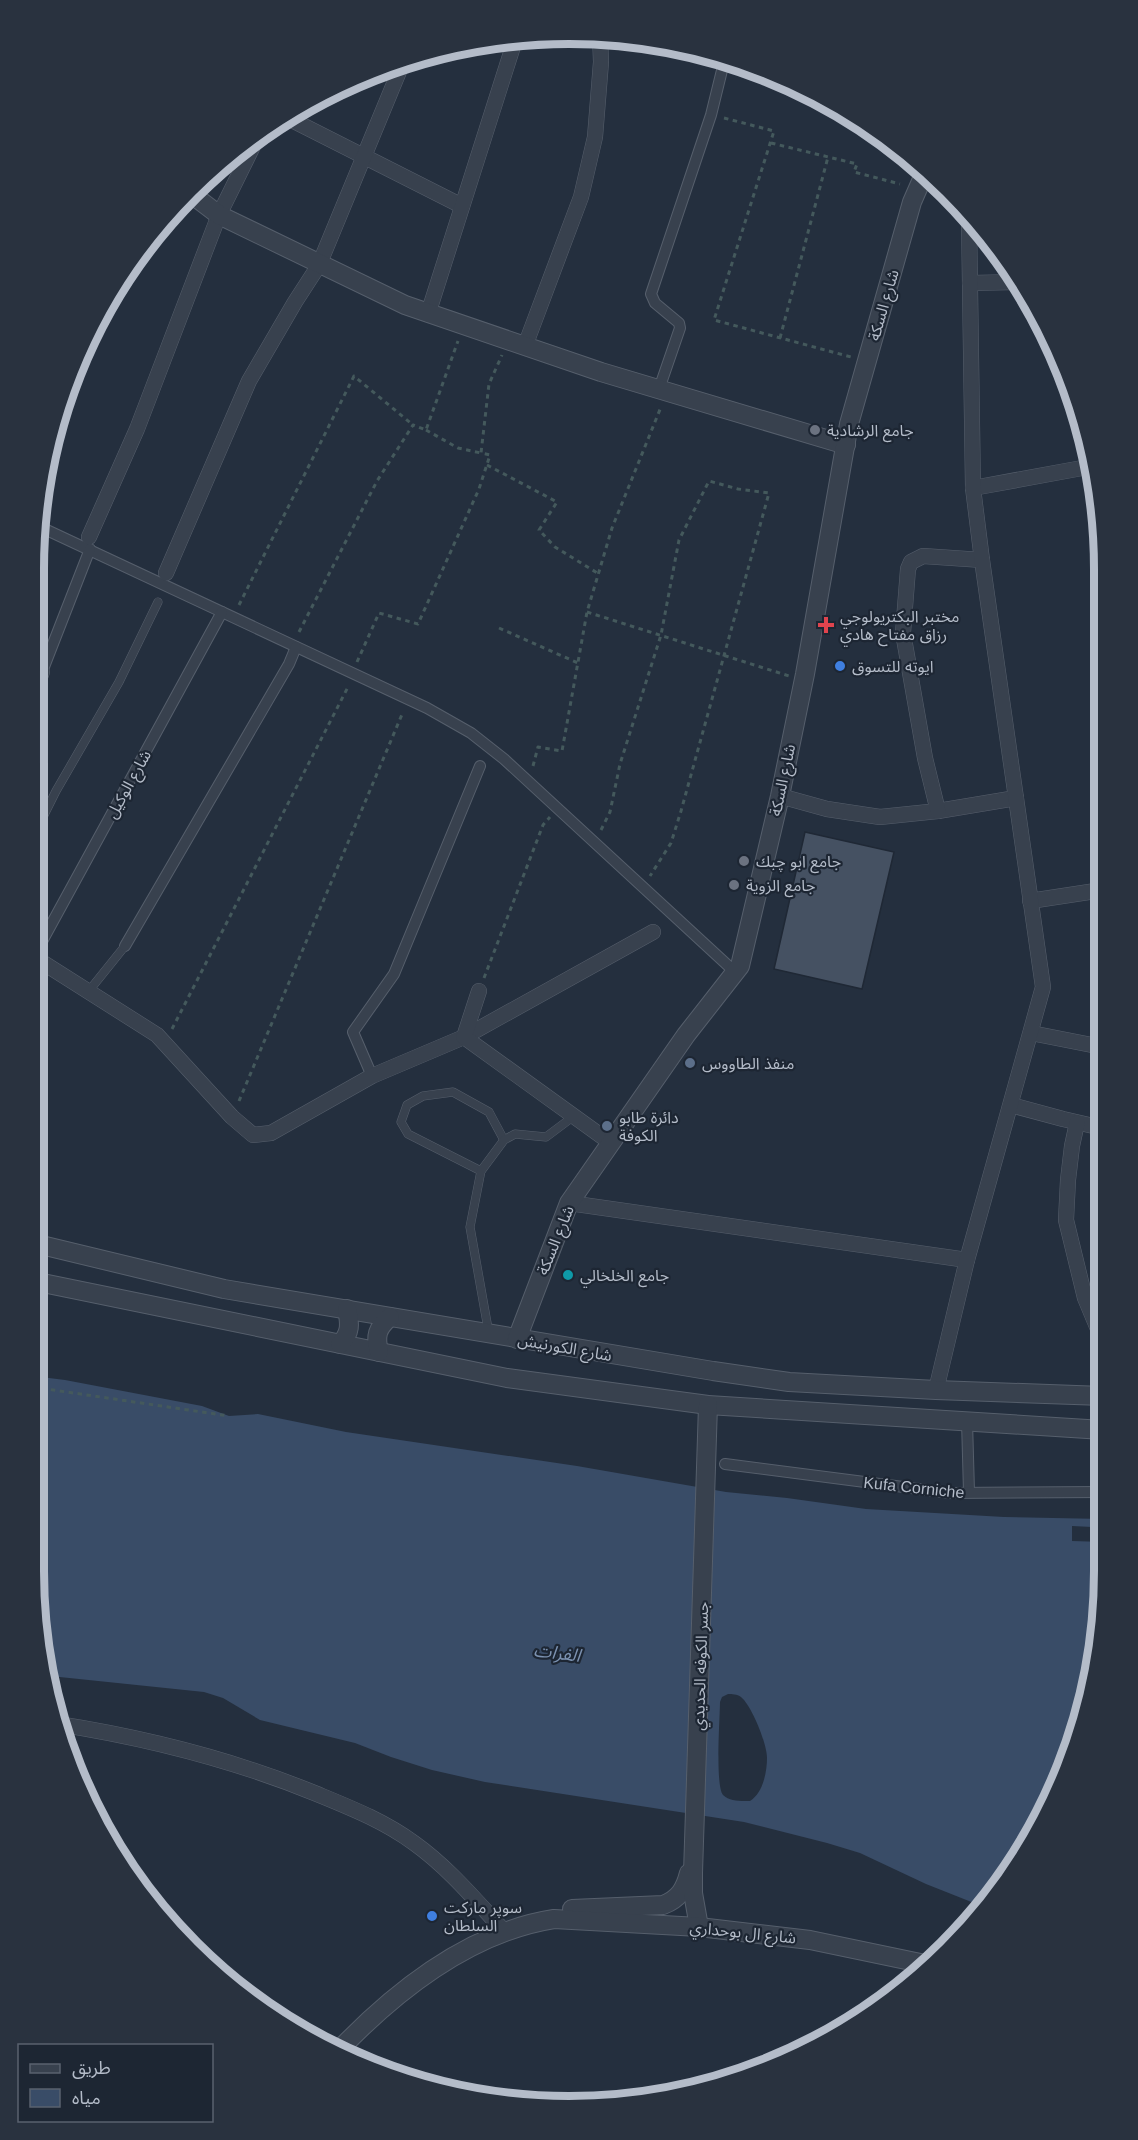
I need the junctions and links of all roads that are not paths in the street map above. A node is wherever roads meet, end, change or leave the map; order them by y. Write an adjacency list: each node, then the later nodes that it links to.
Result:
1 (600, 45): 17 (street)
2 (513, 47): 10 (street)
3 (723, 66): 18 (street)
4 (399, 71): 7 (street)
5 (294, 121): 7 (street)
6 (251, 151): 11 (street)
7 (365, 157): 10 (street); 13 (street)
8 (922, 180): 19 (street, شارع السكة)
9 (196, 198): 11 (street)
10 (462, 206): 16 (street)
11 (219, 215): 13 (street); 23 (street)
12 (969, 229): 15 (street)
13 (319, 265): 16 (street); 25 (street)
14 (1009, 282): 15 (street)
15 (970, 283): 21 (street)
16 (428, 314): 17 (street)
17 (517, 344): 18 (street)
18 (663, 390): 19 (street)
19 (846, 446): 31 (street, شارع السكة)
20 (1084, 468): 21 (street)
21 (974, 488): 24 (street)
22 (46, 528): 23 (street)
23 (90, 543): 27 (street); 29 (street)
24 (982, 560): 32 (street); 33 (street)
25 (166, 573)
26 (158, 602): 34 (lane)
27 (227, 614): 28 (street); 38 (street, شارع الوكيل)
28 (294, 646): 39 (street); 41 (street)
29 (44, 667)
30 (480, 766): 47 (street)
31 (780, 795): 33 (street); 41 (street, شارع السكة)
32 (1016, 798): 33 (street); 36 (street)
33 (938, 811)
34 (44, 815)
35 (1094, 891): 36 (street)
36 (1030, 901): 44 (street)
37 (652, 932): 45 (street)
38 (44, 939)
39 (125, 946): 43 (lane)
40 (44, 963): 43 (street)
41 (735, 972): 53 (street, شارع السكة)
42 (479, 990): 45 (street)
43 (88, 992): 47 (street)
44 (1031, 1033): 46 (street); 48 (street)
45 (464, 1037): 47 (street); 49 (street)
46 (1094, 1045)
47 (372, 1076)
48 (1011, 1105): 50 (street); 57 (street)
49 (573, 1116): 52 (lane); 53 (street)
50 (1077, 1123): 51 (street); 61 (street)
51 (1094, 1126)
52 (504, 1140): 54 (lane); 54 (lane)
53 (611, 1143): 55 (street, شارع السكة)
54 (481, 1171): 62 (lane)
55 (569, 1203): 57 (street); 63 (street, شارع السكة)
56 (44, 1246): 59 (street, شارع الكورنيش)
57 (967, 1260): 66 (street)
58 (44, 1283): 64 (street)
59 (347, 1309): 60 (street, شارع الكورنيش); 64 (street)
60 (390, 1317): 62 (street, شارع الكورنيش); 65 (street)
61 (1094, 1320)
62 (489, 1334): 63 (street, شارع الكورنيش)
63 (517, 1339): 66 (street, شارع الكورنيش)
64 (340, 1344): 65 (street)
65 (379, 1352): 68 (street)
66 (936, 1390): 67 (street, شارع الكورنيش)
67 (1094, 1396)
68 (708, 1405): 69 (street); 75 (street, جسر الکوفه الحديدي)
69 (967, 1421): 70 (street); 72 (street)
70 (1094, 1429)
71 (725, 1464): 72 (street, Kufa Corniche)
72 (969, 1492): 73 (street, Kufa Corniche)
73 (1094, 1492)
74 (67, 1725): 78 (street)
75 (694, 1854): 76 (street, شارع ال بوحداري); 77 (street, جسر الکوفه الحديدي)
76 (554, 1919): 77 (street, شارع ال بوحداري); 78 (street, شارع ال بوحداري)
77 (699, 1927): 79 (street, شارع ال بوحداري)
78 (505, 1932): 80 (street, شارع ال بوحداري)
79 (919, 1963)
80 (345, 2045)

